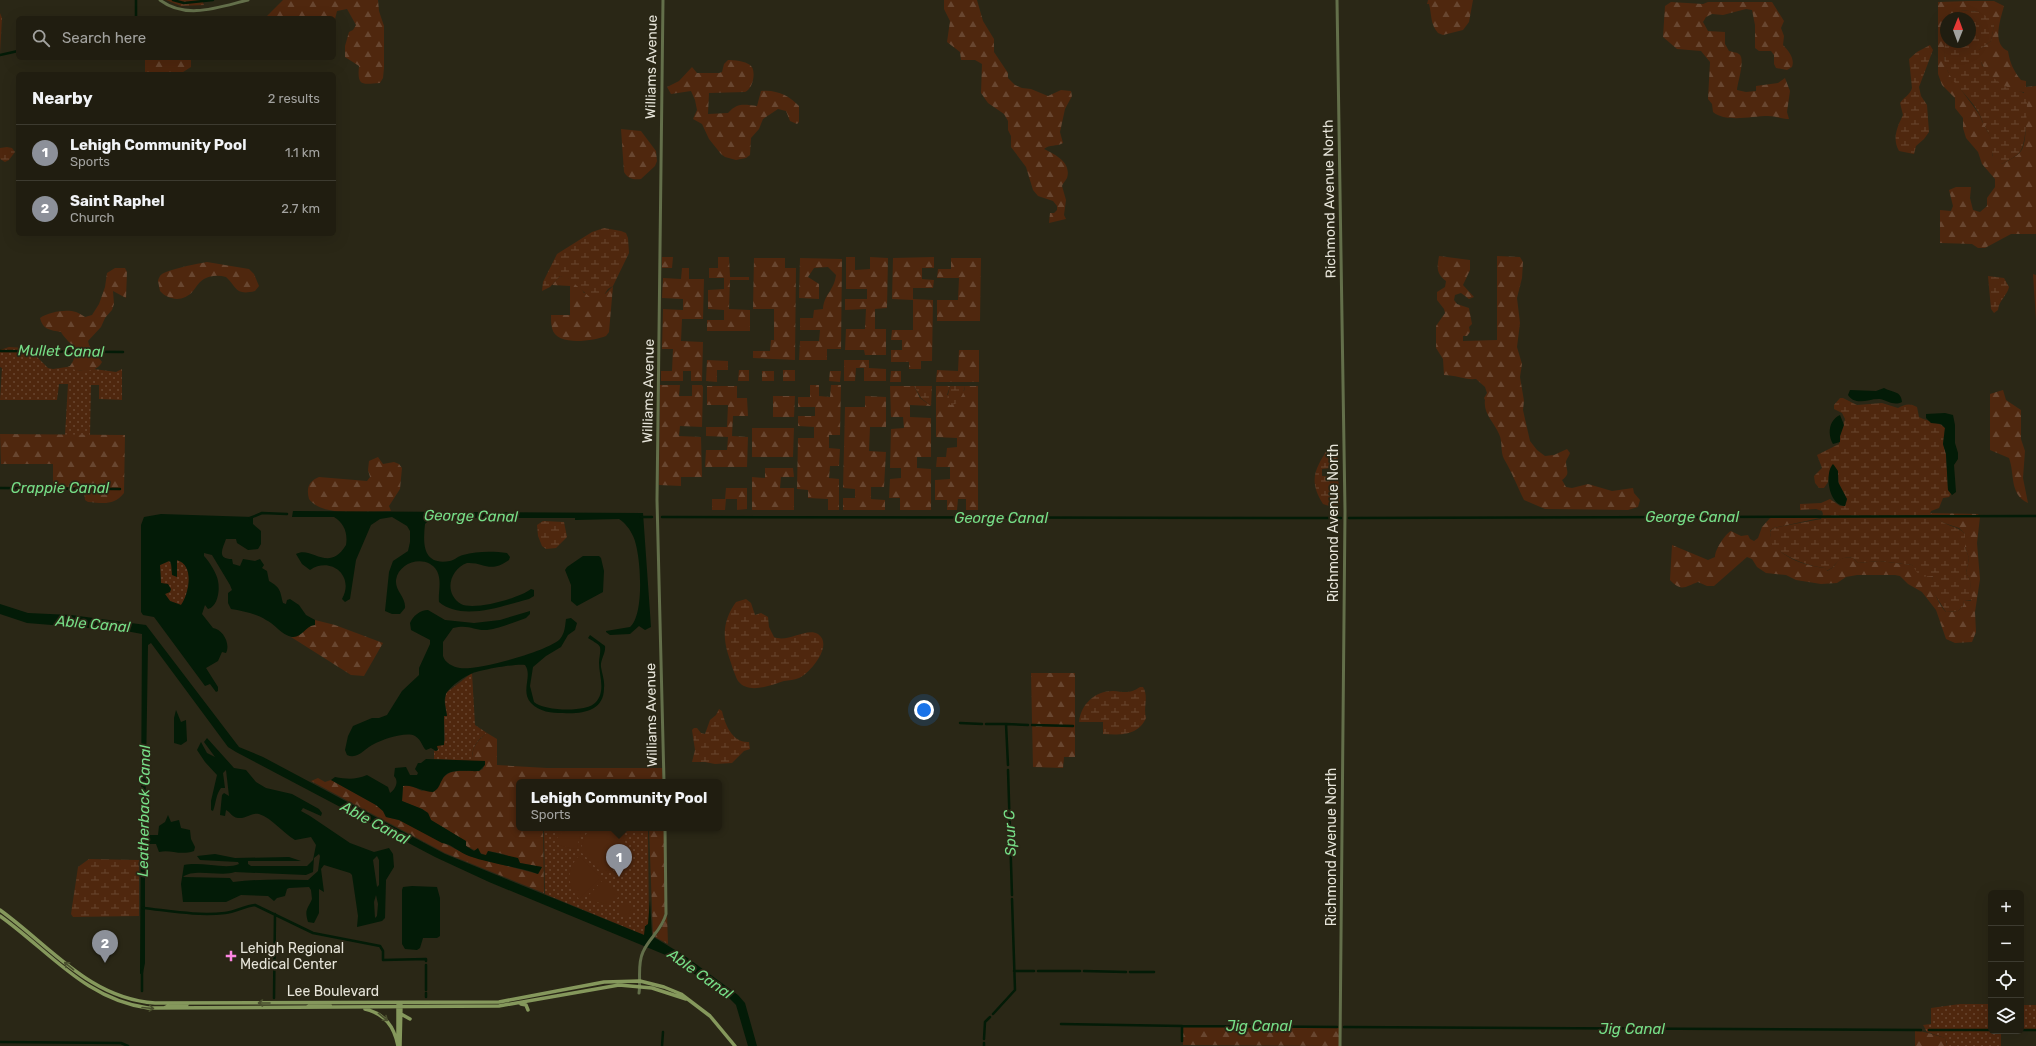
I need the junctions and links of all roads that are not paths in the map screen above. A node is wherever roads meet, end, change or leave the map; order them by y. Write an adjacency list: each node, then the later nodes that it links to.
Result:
1 (160, 0): 2 (street)
2 (248, 0)
3 (663, 0): 5 (street, Williams Avenue)
4 (1337, 0): 27 (street, Richmond Avenue North)
5 (664, 779)
6 (665, 831): 8 (street)
7 (0, 913): 14 (main road, Lee Boulevard, one-way to 7); 22 (main road, Lee Boulevard, one-way to 22)
8 (640, 983): 9 (main road, Lee Boulevard); 10 (street); 11 (main road, Lee Boulevard); 26 (main road, Lee Boulevard)
9 (562, 990): 11 (main road); 16 (main road, Lee Boulevard)
10 (639, 993)
11 (542, 999): 12 (main road, Lee Boulevard)
12 (532, 1001): 17 (main road, Lee Boulevard); 17 (main road)
13 (342, 1002): 14 (main road, Lee Boulevard, one-way to 14); 18 (main road, Lee Boulevard); 21 (main road)
14 (188, 1003): 22 (main road)
15 (468, 1003): 16 (main road, Lee Boulevard); 18 (main road, Lee Boulevard); 19 (main road)
16 (511, 1003): 17 (main road, Lee Boulevard); 19 (main road, Lee Boulevard)
17 (518, 1003)
18 (399, 1004): 19 (main road, Lee Boulevard); 20 (main road, Lee Boulevard); 23 (main road); 25 (main road)
19 (452, 1006)
20 (352, 1007): 21 (main road, Lee Boulevard); 25 (main road, one-way to 25)
21 (306, 1008): 22 (main road, Lee Boulevard)
22 (163, 1009)
23 (401, 1014): 24 (main road); 25 (main road)
24 (410, 1018)
25 (399, 1046)
26 (735, 1046)
27 (1340, 1046)

